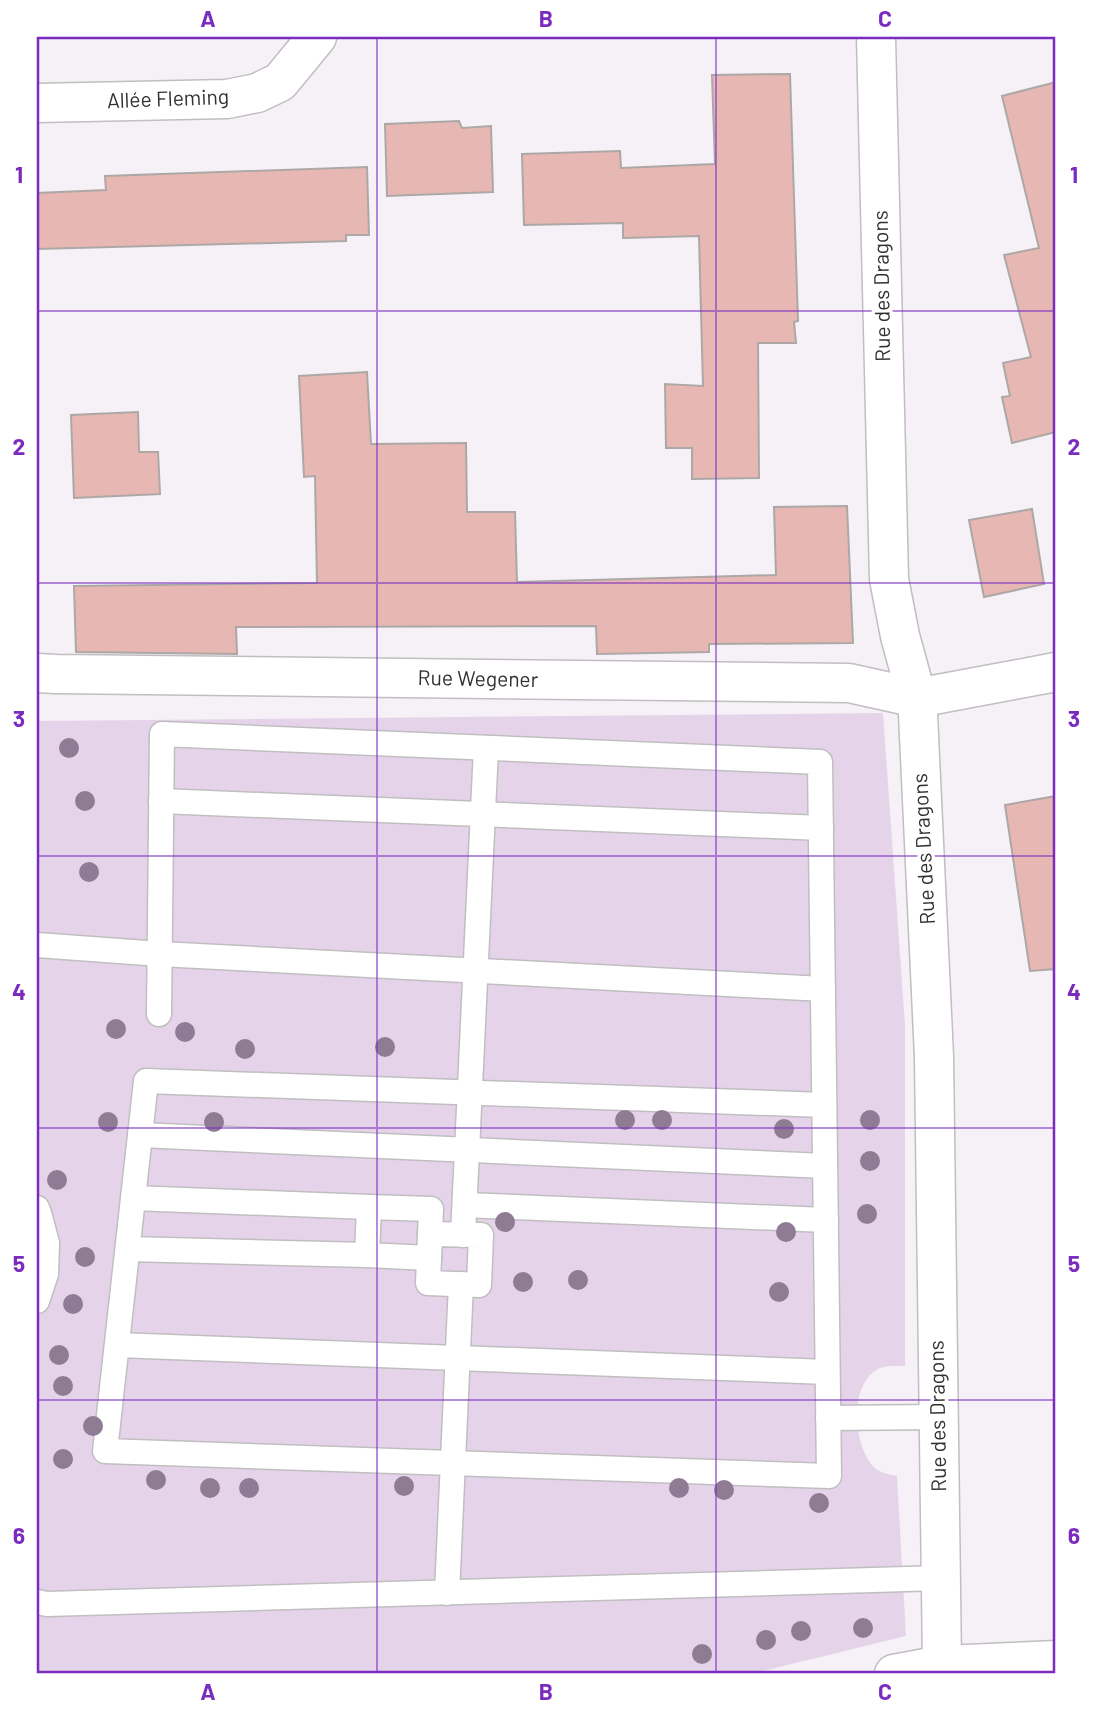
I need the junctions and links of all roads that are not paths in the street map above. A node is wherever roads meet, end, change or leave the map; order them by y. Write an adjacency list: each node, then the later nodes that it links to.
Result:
1 (317, 37): 3 (street, Allée Fleming)
2 (876, 37): 6 (street, Rue des Dragons)
3 (37, 103)
4 (1056, 672): 6 (street)
5 (37, 673): 6 (street, Rue Wegener)
6 (917, 698): 35 (street, Rue des Dragons)
7 (486, 748): 8 (lane); 9 (lane); 10 (lane)
8 (161, 801): 9 (lane); 12 (lane)
9 (483, 814): 10 (lane); 13 (lane)
10 (821, 828): 14 (lane)
11 (37, 945): 12 (lane)
12 (160, 954): 13 (lane); 15 (lane)
13 (476, 970): 14 (lane); 16 (lane)
14 (823, 989): 17 (lane)
15 (159, 1014)
16 (470, 1092): 17 (lane); 18 (lane); 19 (lane)
17 (824, 1105): 20 (lane)
18 (140, 1135): 19 (lane); 21 (lane)
19 (467, 1151): 20 (lane); 22 (lane)
20 (825, 1167): 25 (lane)
21 (133, 1198): 23 (lane); 28 (lane)
22 (465, 1205): 25 (lane); 26 (lane)
23 (369, 1207): 27 (lane); 29 (lane)
24 (37, 1208): 31 (lane)
25 (826, 1220): 34 (lane)
26 (463, 1235): 27 (lane); 30 (lane)
27 (429, 1246): 29 (lane); 30 (lane)
28 (128, 1249): 29 (lane); 32 (lane)
29 (367, 1255)
30 (461, 1284): 33 (lane)
31 (37, 1301)
32 (117, 1345): 33 (lane); 37 (lane)
33 (457, 1359): 34 (lane); 37 (lane)
34 (827, 1372): 36 (lane)
35 (938, 1417): 36 (lane); 38 (street, Rue des Dragons)
36 (828, 1418): 37 (lane)
37 (453, 1463): 39 (lane)
38 (941, 1578): 39 (lane); 42 (street, Rue des Dragons)
39 (447, 1593): 40 (lane)
40 (37, 1602)
41 (1056, 1660): 42 (street)
42 (942, 1665): 43 (street)
43 (894, 1674)

